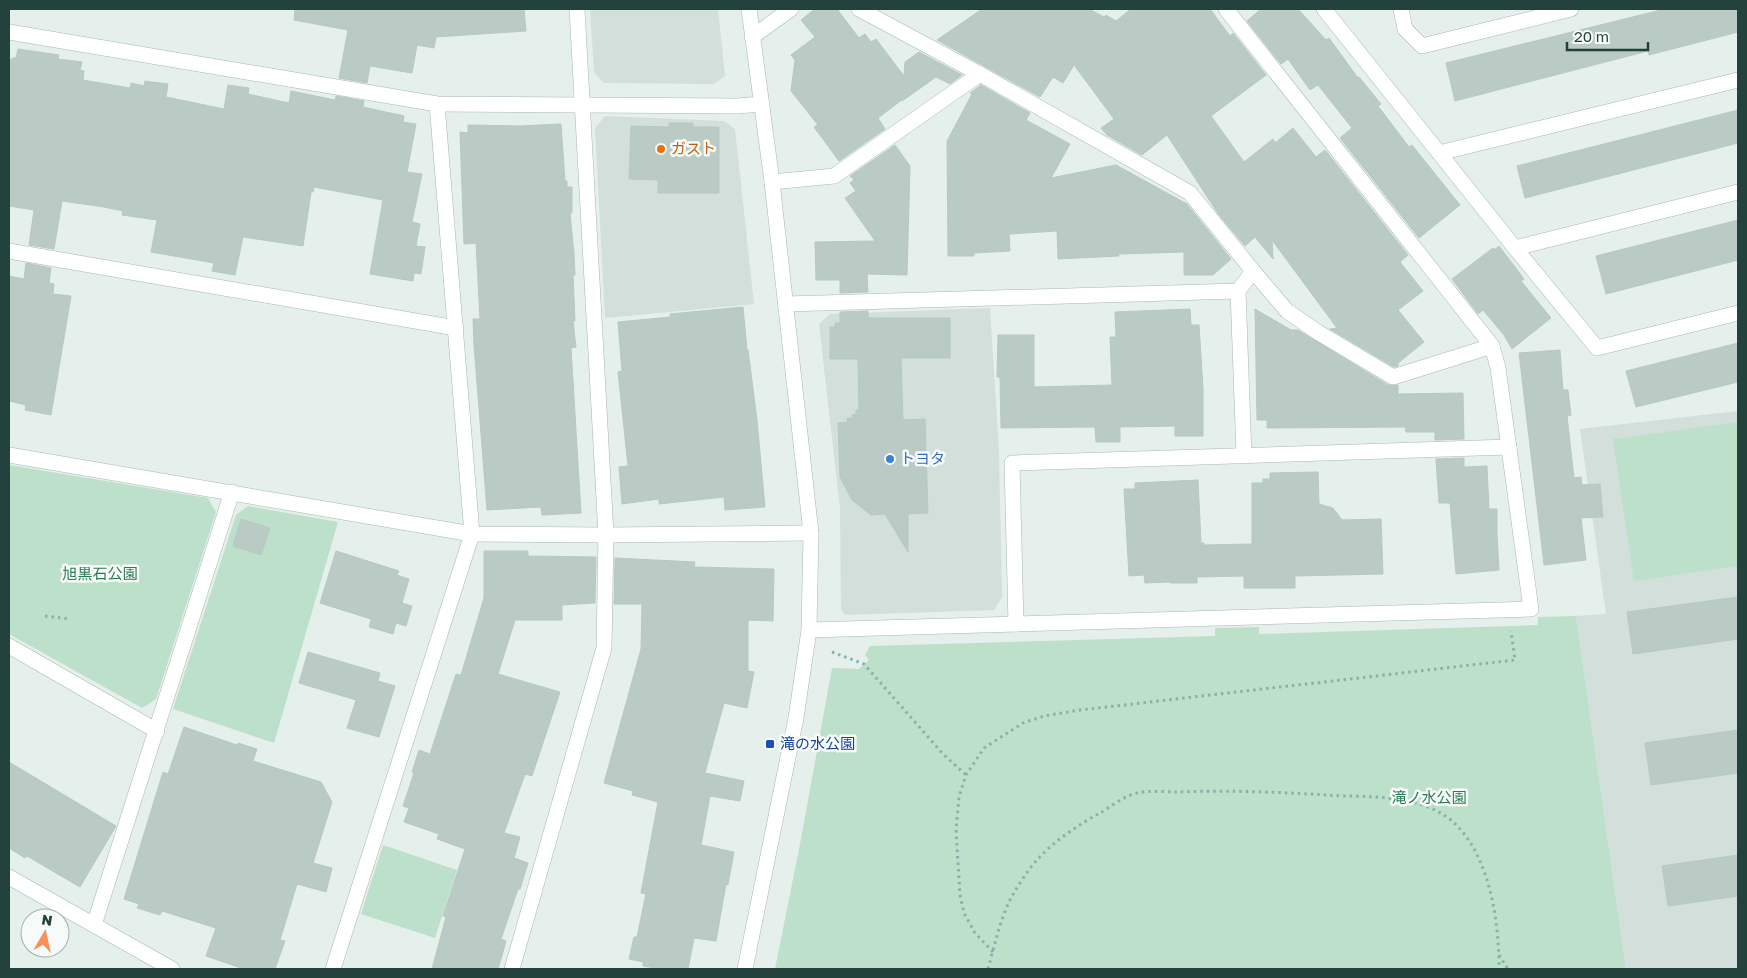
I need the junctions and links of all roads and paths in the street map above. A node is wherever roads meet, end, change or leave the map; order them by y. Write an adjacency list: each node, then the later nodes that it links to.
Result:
1 (577, 9): 15 (street)
2 (749, 9): 10 (street)
3 (791, 9): 10 (street)
4 (860, 9): 11 (street)
5 (1226, 9): 26 (street)
6 (1324, 9): 16 (street)
7 (1401, 9): 8 (street)
8 (1571, 9)
9 (9, 32): 13 (street)
10 (752, 37): 14 (street)
11 (980, 74): 17 (street); 21 (street)
12 (1738, 80): 16 (street)
13 (438, 104): 15 (street); 25 (street)
14 (762, 104): 15 (street); 17 (street)
15 (582, 106): 33 (street)
16 (1439, 153): 19 (street)
17 (772, 182): 23 (street)
18 (1738, 192): 19 (street)
19 (1515, 248): 24 (street)
20 (9, 251): 25 (street)
21 (1253, 271): 22 (street); 26 (street)
22 (1238, 291): 23 (street); 29 (street)
23 (786, 304): 31 (street)
24 (1738, 313)
25 (456, 328): 32 (street)
26 (1492, 346): 27 (street)
27 (1509, 447): 29 (street); 36 (street)
28 (9, 455): 30 (street)
29 (1244, 455): 36 (street)
30 (232, 492): 32 (street); 41 (street)
31 (811, 533): 33 (street); 38 (street)
32 (472, 534): 33 (street); 48 (street)
33 (606, 535): 49 (street)
34 (44, 616): 35 (path)
35 (70, 619)
36 (1016, 624): 38 (street)
37 (1510, 626): 42 (path)
38 (809, 630): 50 (street)
39 (9, 646): 41 (street)
40 (829, 652): 42 (path)
41 (157, 731): 44 (street)
42 (966, 775): 45 (path)
43 (9, 877): 44 (street)
44 (94, 925): 47 (street)
45 (992, 952): 46 (path); 51 (path)
46 (1499, 954): 52 (path); 53 (path)
47 (172, 969)
48 (333, 969)
49 (512, 969)
50 (745, 969)
51 (988, 969)
52 (1499, 969)
53 (1508, 969)

